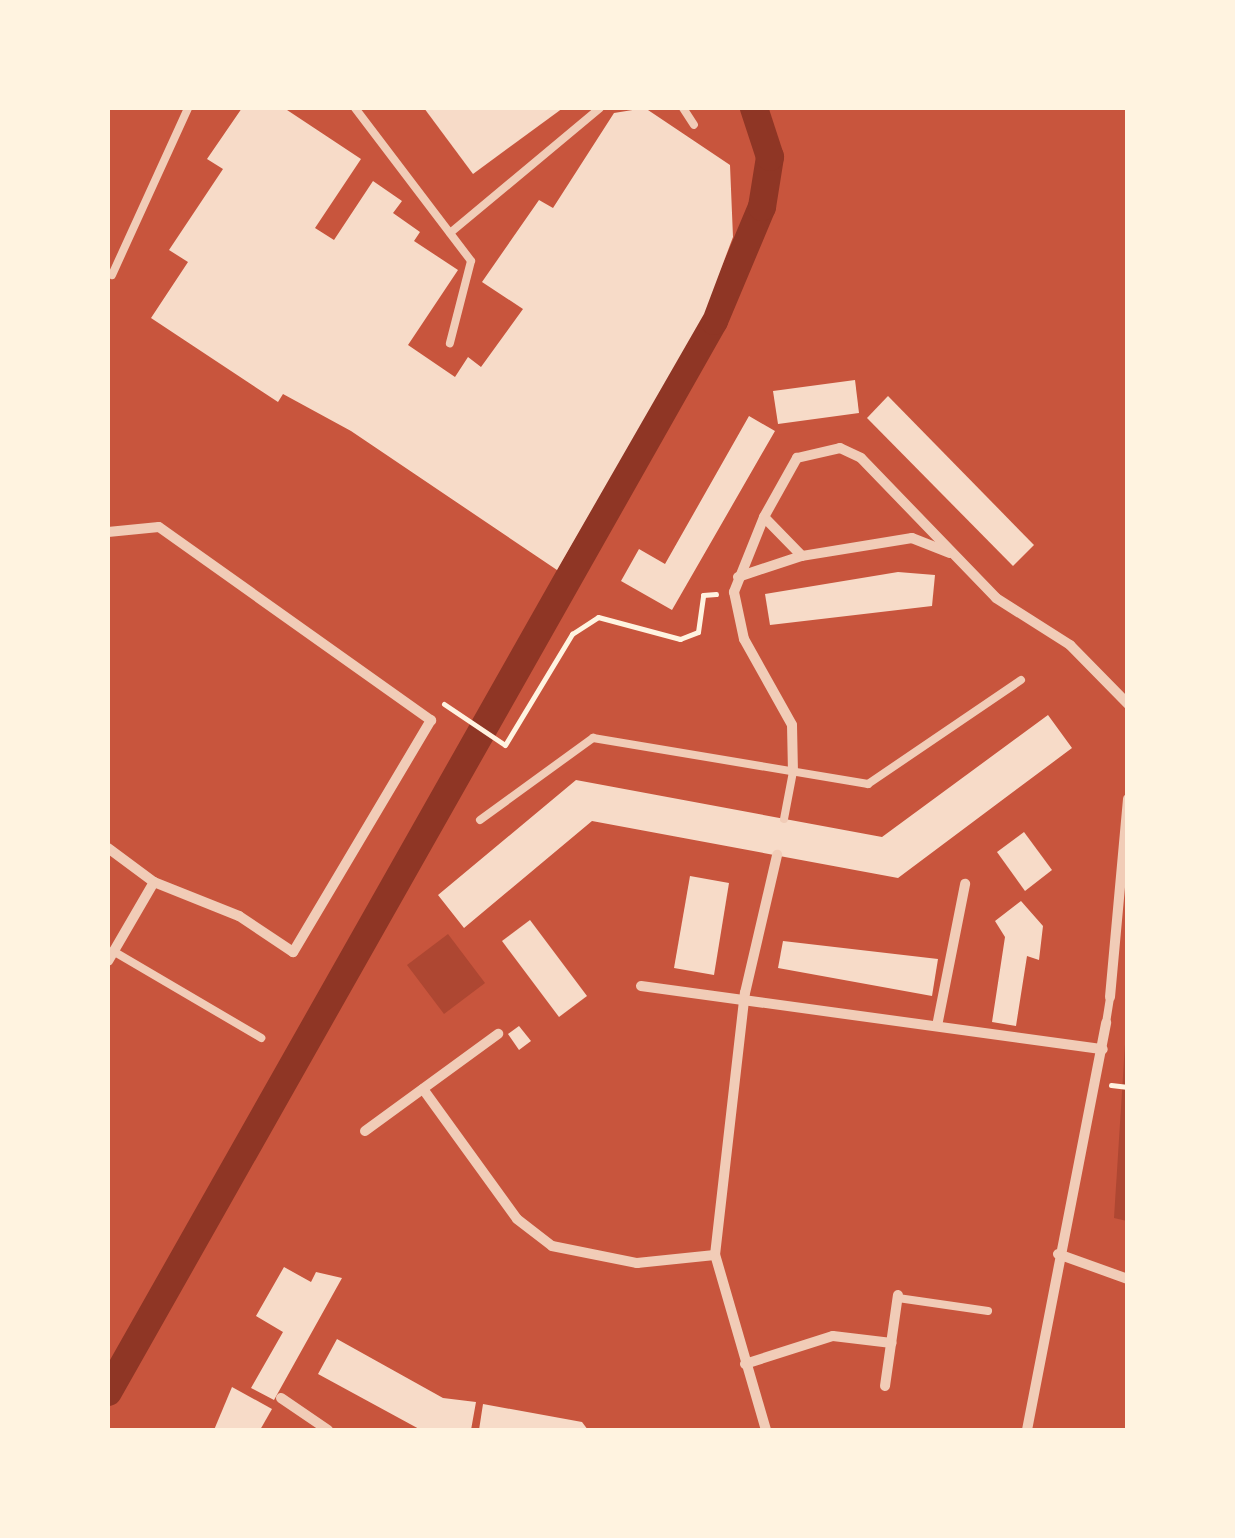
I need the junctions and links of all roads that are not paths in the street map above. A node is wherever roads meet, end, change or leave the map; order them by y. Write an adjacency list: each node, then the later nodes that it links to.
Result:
1 (188, 108): 7 (lane)
2 (355, 108): 6 (lane)
3 (600, 108): 6 (lane)
4 (683, 108): 5 (lane)
5 (694, 125)
6 (450, 233): 8 (lane)
7 (112, 275)
8 (450, 342)
9 (764, 517): 11 (street); 12 (street); 13 (street)
10 (108, 532): 22 (street)
11 (950, 552): 12 (street); 15 (street)
12 (802, 556): 13 (street)
13 (737, 577): 16 (street)
14 (1021, 680): 16 (lane)
15 (1128, 704)
16 (793, 772): 18 (lane); 19 (lane)
17 (1128, 799): 27 (street)
18 (784, 819)
19 (480, 820)
20 (108, 848): 22 (street)
21 (777, 855): 26 (street)
22 (154, 882): 24 (street)
23 (965, 884): 29 (street)
24 (110, 956): 31 (lane)
25 (641, 986): 26 (street)
26 (745, 993): 29 (street); 36 (street)
27 (1110, 998): 28 (lane)
28 (1106, 1023): 32 (street)
29 (936, 1026): 32 (street)
30 (498, 1034): 33 (street)
31 (261, 1038)
32 (1103, 1049): 35 (street)
33 (423, 1089): 34 (street); 36 (street)
34 (364, 1131)
35 (1058, 1254): 37 (street); 46 (street)
36 (715, 1256): 41 (street)
37 (1128, 1279)
38 (898, 1296): 39 (lane); 40 (street)
39 (988, 1311)
40 (892, 1342): 41 (street); 42 (street)
41 (745, 1364): 45 (street)
42 (886, 1386)
43 (281, 1398): 44 (street)
44 (328, 1430)
45 (766, 1430)
46 (1026, 1430)

